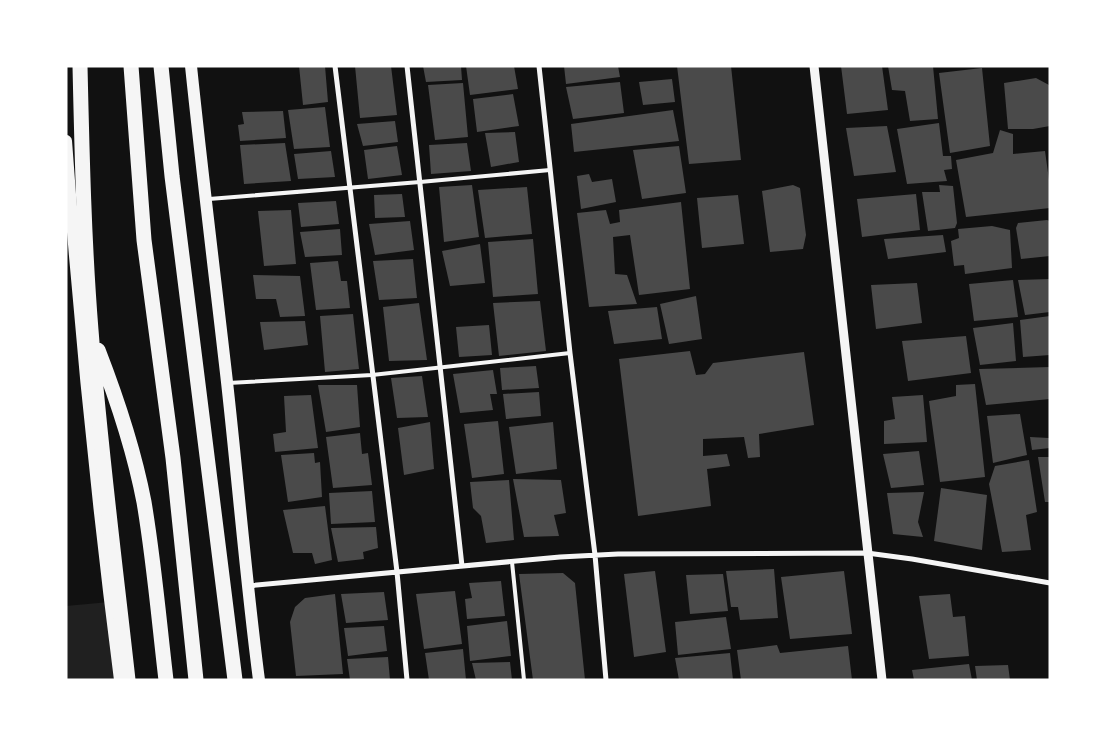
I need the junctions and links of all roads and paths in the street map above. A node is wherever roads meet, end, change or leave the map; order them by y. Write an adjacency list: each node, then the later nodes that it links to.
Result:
1 (80, 66): 27 (highway)
2 (131, 66): 29 (highway)
3 (161, 66): 30 (highway)
4 (191, 66): 13 (main road)
5 (335, 66): 12 (street)
6 (407, 66): 11 (street)
7 (539, 66): 10 (street)
8 (814, 66): 19 (street)
9 (66, 142): 14 (main road)
10 (550, 170): 11 (lane); 15 (street)
11 (420, 182): 12 (lane); 16 (street)
12 (350, 188): 13 (lane); 17 (street)
13 (205, 199): 18 (main road)
14 (79, 300): 26 (main road); 28 (highway)
15 (570, 354): 16 (lane); 20 (street)
16 (440, 367): 17 (lane); 22 (street)
17 (372, 375): 18 (lane); 23 (street)
18 (227, 383): 25 (main road)
19 (867, 553): 20 (street); 24 (street); 35 (street)
20 (595, 555): 21 (street); 34 (street)
21 (512, 562): 22 (street); 33 (lane)
22 (462, 566): 23 (street)
23 (397, 572): 25 (street); 32 (street)
24 (1050, 583)
25 (247, 586): 31 (main road)
26 (120, 680)
27 (128, 680)
28 (166, 680)
29 (196, 680)
30 (235, 680)
31 (259, 680)
32 (406, 680)
33 (524, 680)
34 (606, 680)
35 (882, 680)

